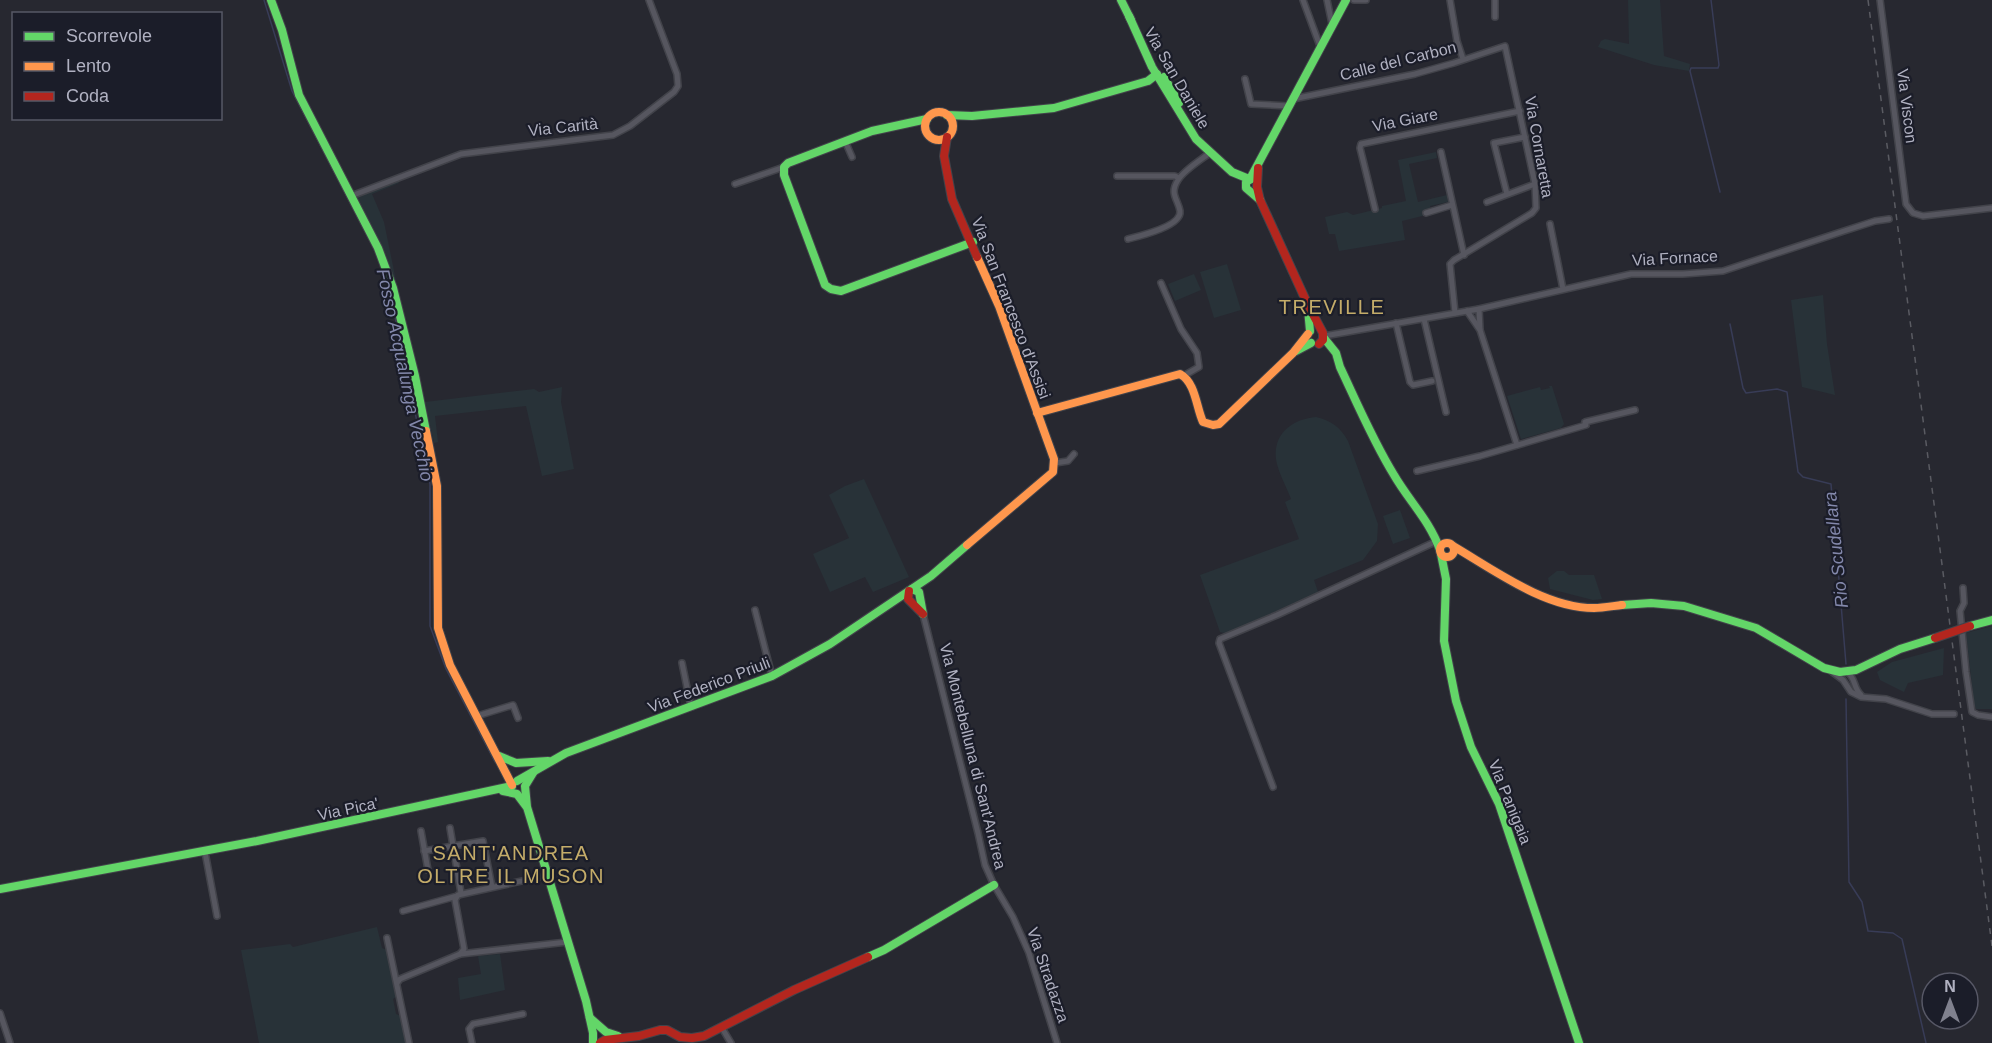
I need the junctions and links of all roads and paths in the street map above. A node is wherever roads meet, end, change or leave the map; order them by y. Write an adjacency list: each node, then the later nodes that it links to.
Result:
1 (271, 0): 44 (street)
2 (649, 0): 44 (street, Via Carità)
3 (1121, 0): 17 (street, Via San Daniele)
4 (1303, 0): 14 (street)
5 (1327, 0): 13 (street)
6 (1346, 0): 13 (street)
7 (1354, 0): 8 (street)
8 (1366, 0)
9 (1450, 0): 16 (street)
10 (1496, 0): 12 (street)
11 (1880, 0): 47 (street, Via Viscon)
12 (1496, 17)
13 (1332, 24): 14 (street)
14 (1320, 46): 21 (street)
15 (1507, 48): 16 (street, Calle del Carbon); 22 (street, Via Cornaretta)
16 (1463, 59): 21 (street, Calle del Carbon)
17 (1151, 60): 18 (street); 20 (street, Via San Daniele)
18 (1153, 76): 20 (street); 24 (street); 33 (street, Via San Daniele)
19 (1245, 79): 21 (street, Calle del Carbon)
20 (1172, 91): 33 (street, Via San Daniele)
21 (1291, 103): 41 (street)
22 (1520, 111): 30 (street, Via Cornaretta); 48 (street, Via Giare)
23 (947, 115): 24 (street); 25 (street); 27 (street)
24 (972, 116): 27 (street)
25 (927, 120): 26 (street); 28 (street)
26 (906, 125): 28 (street); 32 (street)
27 (953, 127): 29 (street)
28 (926, 131): 31 (street)
29 (947, 137): 31 (street); 35 (street, Via San Francesco d'Assisi)
30 (1525, 137): 42 (street, Via Cornaretta); 43 (street)
31 (932, 138): 35 (street, Via San Francesco d'Assisi)
32 (845, 141): 36 (street); 37 (street)
33 (1210, 150): 39 (street); 41 (street, Via San Daniele)
34 (1441, 152): 46 (street)
35 (944, 156): 53 (street, Via San Francesco d'Assisi)
36 (852, 157)
37 (784, 166): 40 (street); 53 (street)
38 (1117, 176): 39 (street)
39 (1179, 178): 52 (street)
40 (735, 184)
41 (1251, 184): 57 (street)
42 (1535, 184): 43 (street); 54 (street, Via Cornaretta)
43 (1507, 194): 45 (street)
44 (351, 196): 102 (street)
45 (1487, 202)
46 (1452, 205): 49 (street); 54 (street)
47 (1992, 208)
48 (1375, 209)
49 (1426, 213)
50 (1889, 219): 56 (street, Via Fornace)
51 (1550, 224): 56 (street)
52 (1128, 239)
53 (973, 242): 70 (street, Via San Francesco d'Assisi)
54 (1464, 255): 60 (street, Via Cornaretta)
55 (1161, 283): 67 (street)
56 (1563, 289): 58 (street, Via Fornace)
57 (1308, 305): 64 (street); 65 (street)
58 (1479, 309): 59 (street, Via Fornace); 63 (street)
59 (1467, 311): 60 (street, Via Fornace); 63 (street)
60 (1455, 313): 61 (street, Via Fornace)
61 (1424, 319): 62 (street, Via Fornace); 71 (street)
62 (1396, 323): 65 (street, Via Fornace); 68 (street)
63 (1480, 330): 72 (street)
64 (1309, 332): 65 (street); 65 (street); 66 (street)
65 (1320, 338): 66 (street); 76 (street)
66 (1293, 353): 67 (street)
67 (1185, 375): 70 (street)
68 (1432, 381)
69 (1635, 410): 72 (street)
70 (1037, 412): 74 (street, Via San Francesco d'Assisi)
71 (1446, 412)
72 (1517, 445): 75 (street)
73 (1074, 454): 74 (street)
74 (1055, 466): 83 (street)
75 (1417, 471)
76 (1432, 528): 77 (street); 78 (street)
77 (1437, 541): 79 (street); 108 (street)
78 (1451, 544): 79 (street); 80 (street); 81 (street)
79 (1441, 552): 80 (street); 82 (street)
80 (1451, 555): 81 (street); 82 (street)
81 (1468, 555): 94 (street)
82 (1446, 568): 135 (street, Via Panigaia)
83 (931, 576): 85 (street, Via Federico Priuli); 86 (street)
84 (1963, 588): 103 (street)
85 (910, 590): 86 (street); 87 (street); 88 (street, Via Federico Priuli)
86 (920, 595): 87 (street); 90 (street)
87 (910, 602): 88 (street); 90 (street)
88 (886, 607): 96 (street, Via Federico Priuli)
89 (755, 610): 96 (street)
90 (923, 614): 116 (street, Via Montebelluna di Sant'Andrea)
91 (1992, 620): 93 (street, bridge)
92 (682, 663): 100 (street)
93 (1861, 669): 95 (street); 97 (street)
94 (1830, 670): 95 (street); 98 (street)
95 (1847, 672): 97 (street); 98 (street)
96 (772, 676): 100 (street, Via Federico Priuli)
97 (1854, 680): 99 (street)
98 (1845, 684): 99 (street)
99 (1868, 698): 101 (street)
100 (692, 706): 106 (street, Via Federico Priuli)
101 (1954, 714)
102 (477, 716): 104 (street); 105 (street)
103 (1992, 717)
104 (518, 718)
105 (495, 753): 106 (street); 107 (street)
106 (555, 759): 107 (street, Via Federico Priuli)
107 (517, 787): 113 (street, Via Pica'); 115 (street)
108 (1273, 787)
109 (450, 828): 111 (street)
110 (421, 831): 112 (street)
111 (453, 846): 112 (street); 117 (street); 119 (street)
112 (424, 851): 114 (street)
113 (205, 852): 118 (street, Via Pica'); 121 (street)
114 (428, 870)
115 (549, 875): 117 (street); 123 (street)
116 (994, 885): 128 (street, Via Montebelluna di Sant'Andrea); 134 (street, Via Stradazza)
117 (492, 887): 119 (street)
118 (0, 888)
119 (458, 897): 120 (street); 124 (street)
120 (403, 911)
121 (217, 916)
122 (387, 938): 125 (street)
123 (567, 942): 124 (street); 129 (street)
124 (460, 954): 125 (street)
125 (397, 983): 131 (street)
126 (0, 1013): 130 (street)
127 (523, 1014): 132 (street)
128 (722, 1029): 129 (street, Via Montebelluna di Sant'Andrea); 133 (street)
129 (599, 1037)
130 (10, 1043)
131 (409, 1043)
132 (472, 1043)
133 (731, 1043)
134 (1057, 1043)
135 (1579, 1043)

